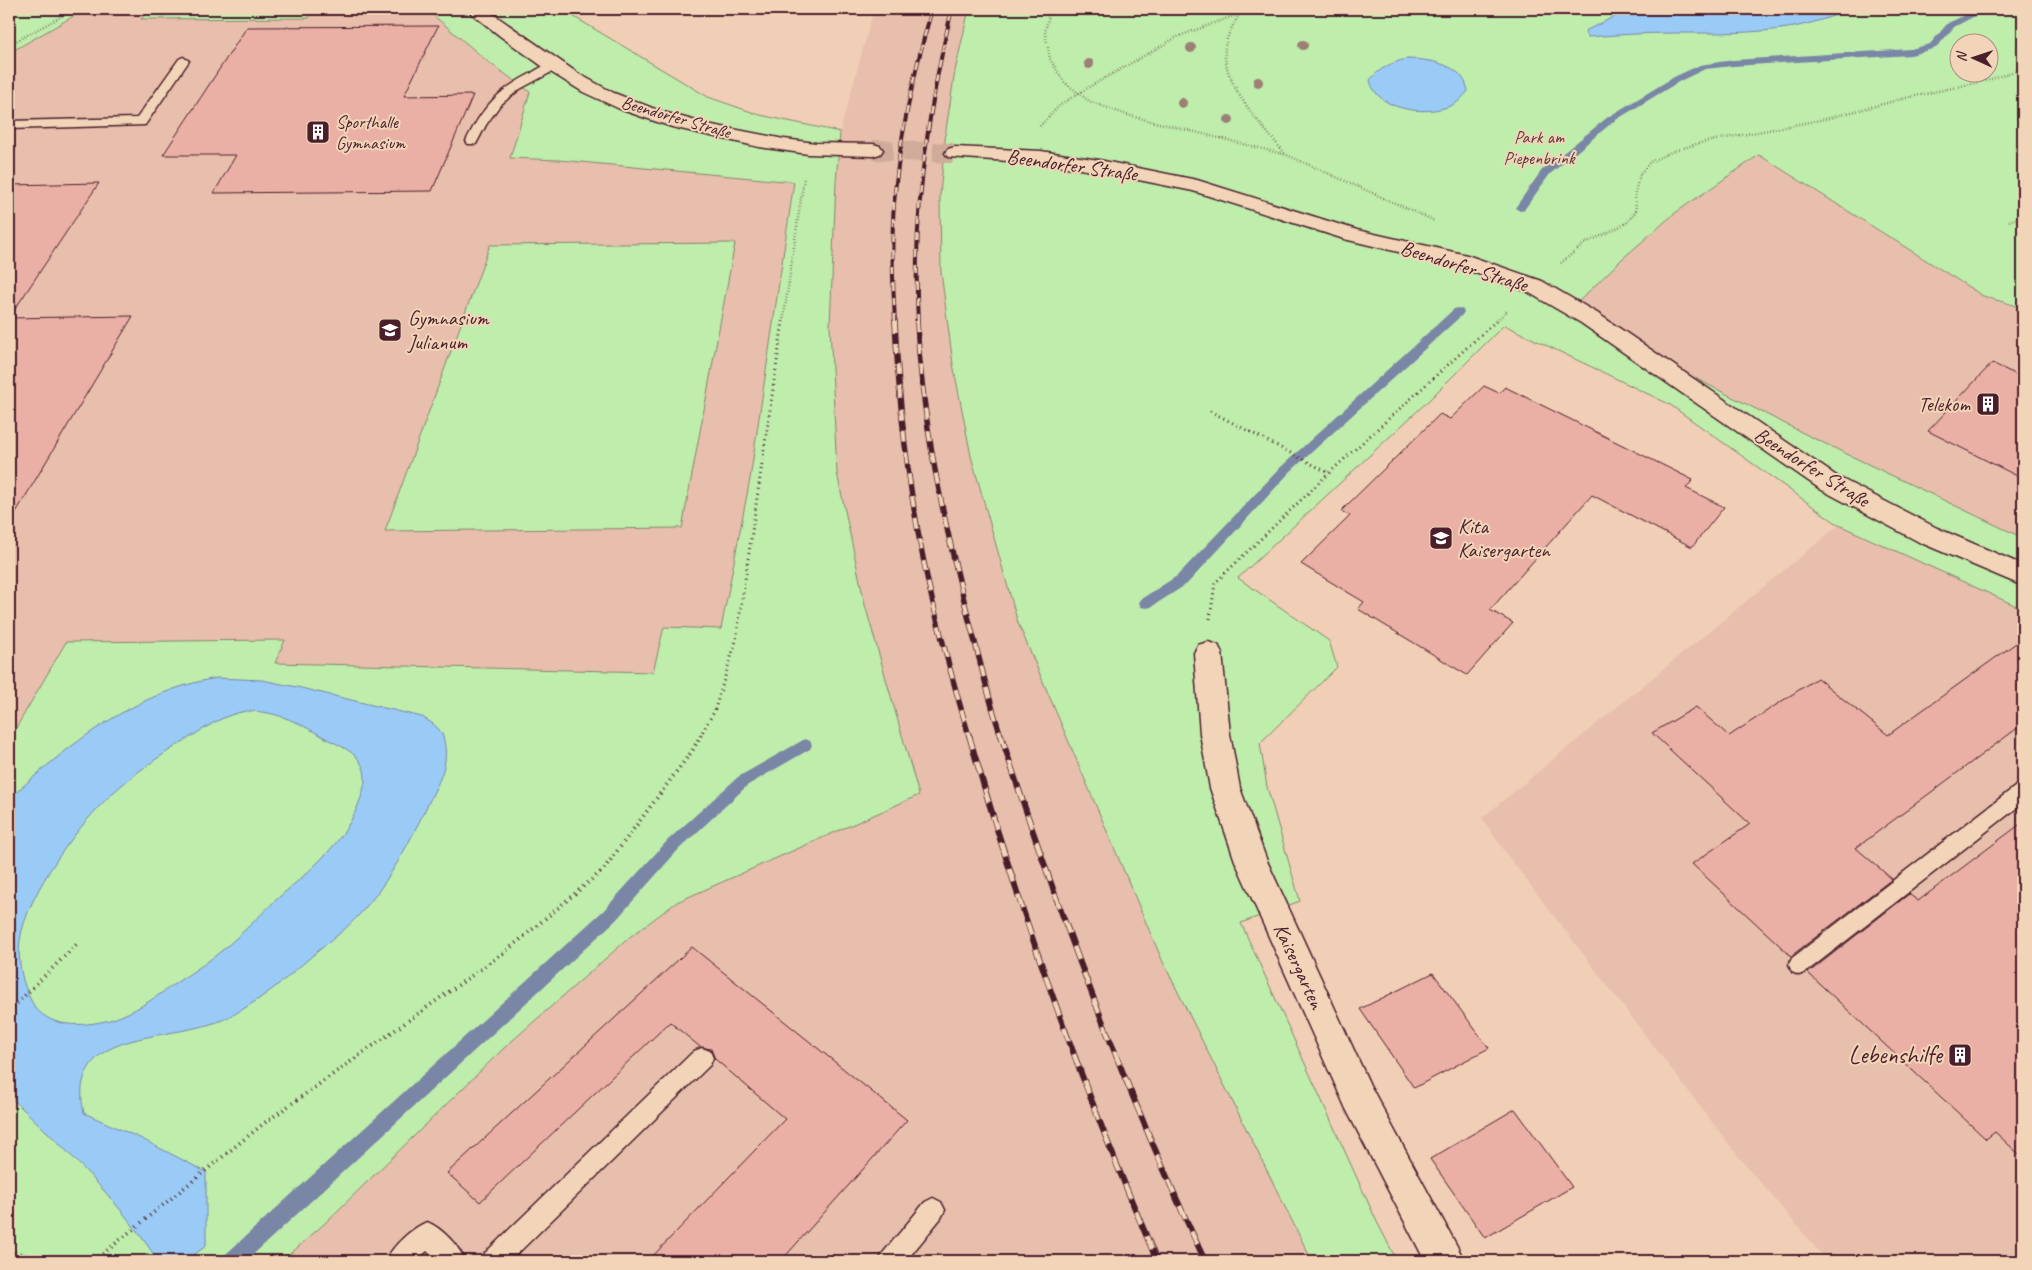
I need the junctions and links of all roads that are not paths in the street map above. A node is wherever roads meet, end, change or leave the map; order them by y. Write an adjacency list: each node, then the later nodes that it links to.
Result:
1 (475, 9): 3 (street, Beendorfer Straße)
2 (183, 61): 4 (lane)
3 (555, 65): 5 (lane); 6 (street, Beendorfer Straße)
4 (9, 125)
5 (472, 140)
6 (873, 150)
7 (955, 153): 8 (street, Beendorfer Straße)
8 (2023, 576)
9 (1208, 653): 18 (street, Kaisergarten)
10 (2023, 792): 11 (lane)
11 (1799, 965)
12 (702, 1058): 16 (lane)
13 (933, 1210): 17 (lane)
14 (398, 1261): 15 (lane)
15 (453, 1261)
16 (493, 1261)
17 (891, 1261)
18 (1445, 1261)

